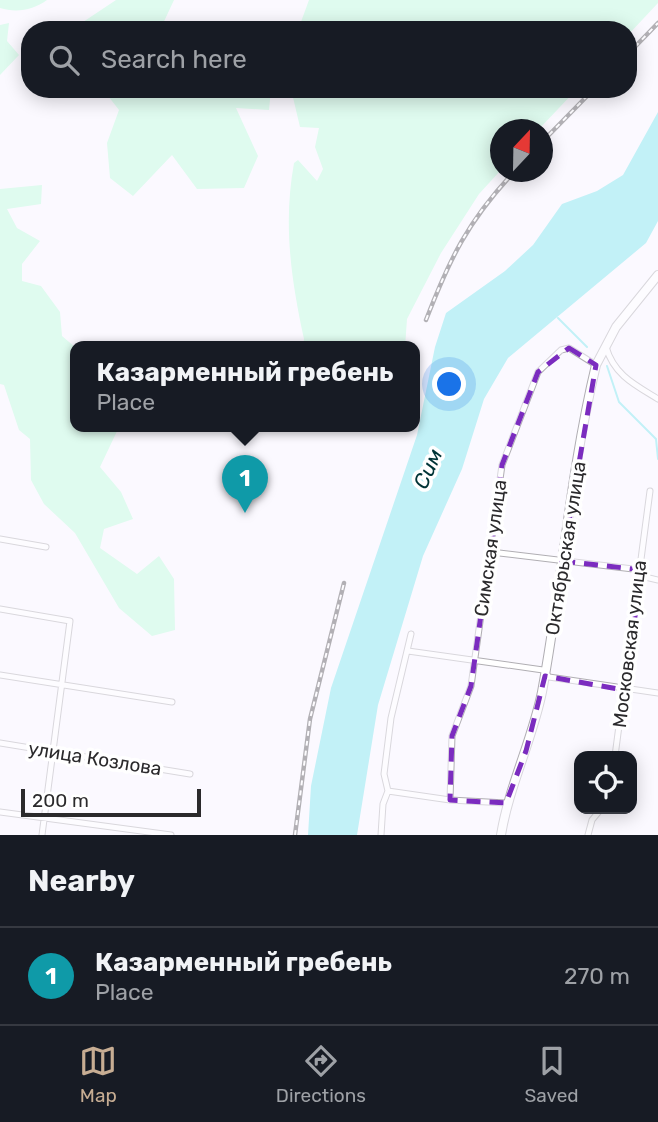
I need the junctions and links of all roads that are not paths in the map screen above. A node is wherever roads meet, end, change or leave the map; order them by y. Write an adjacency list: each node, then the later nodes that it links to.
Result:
1 (658, 275): 2 (main road, Октябрьская улица)
2 (606, 347): 3 (main road, Октябрьская улица); 4 (street)
3 (596, 365): 8 (street, Симская улица); 9 (main road, Октябрьская улица)
4 (658, 399)
5 (650, 491): 10 (street, Московская улица)
6 (0, 539): 7 (street)
7 (46, 547)
8 (491, 552): 9 (street); 15 (street, Симская улица)
9 (562, 561): 10 (street); 16 (main road, Октябрьская улица)
10 (641, 576): 11 (street); 19 (street, Московская улица)
11 (658, 580)
12 (0, 610): 18 (street)
13 (411, 634): 14 (street)
14 (408, 651): 15 (street); 26 (street)
15 (474, 661): 16 (street); 27 (street, Симская улица)
16 (545, 673): 19 (street); 28 (main road, Октябрьская улица)
17 (0, 676): 18 (street)
18 (62, 685): 21 (street); 23 (street)
19 (624, 690): 20 (street); 24 (street, Московская улица)
20 (658, 694)
21 (172, 702)
22 (0, 743): 23 (street, улица Козлова)
23 (53, 751): 25 (street, улица Козлова); 31 (street)
24 (616, 751)
25 (190, 774)
26 (388, 791): 27 (street); 34 (street)
27 (450, 800): 28 (street)
28 (506, 803): 35 (main road, Октябрьская улица)
29 (0, 811): 31 (street)
30 (597, 814): 36 (street)
31 (45, 818): 32 (street); 33 (street)
32 (41, 835)
33 (171, 835)
34 (381, 835)
35 (501, 835)
36 (588, 835)

